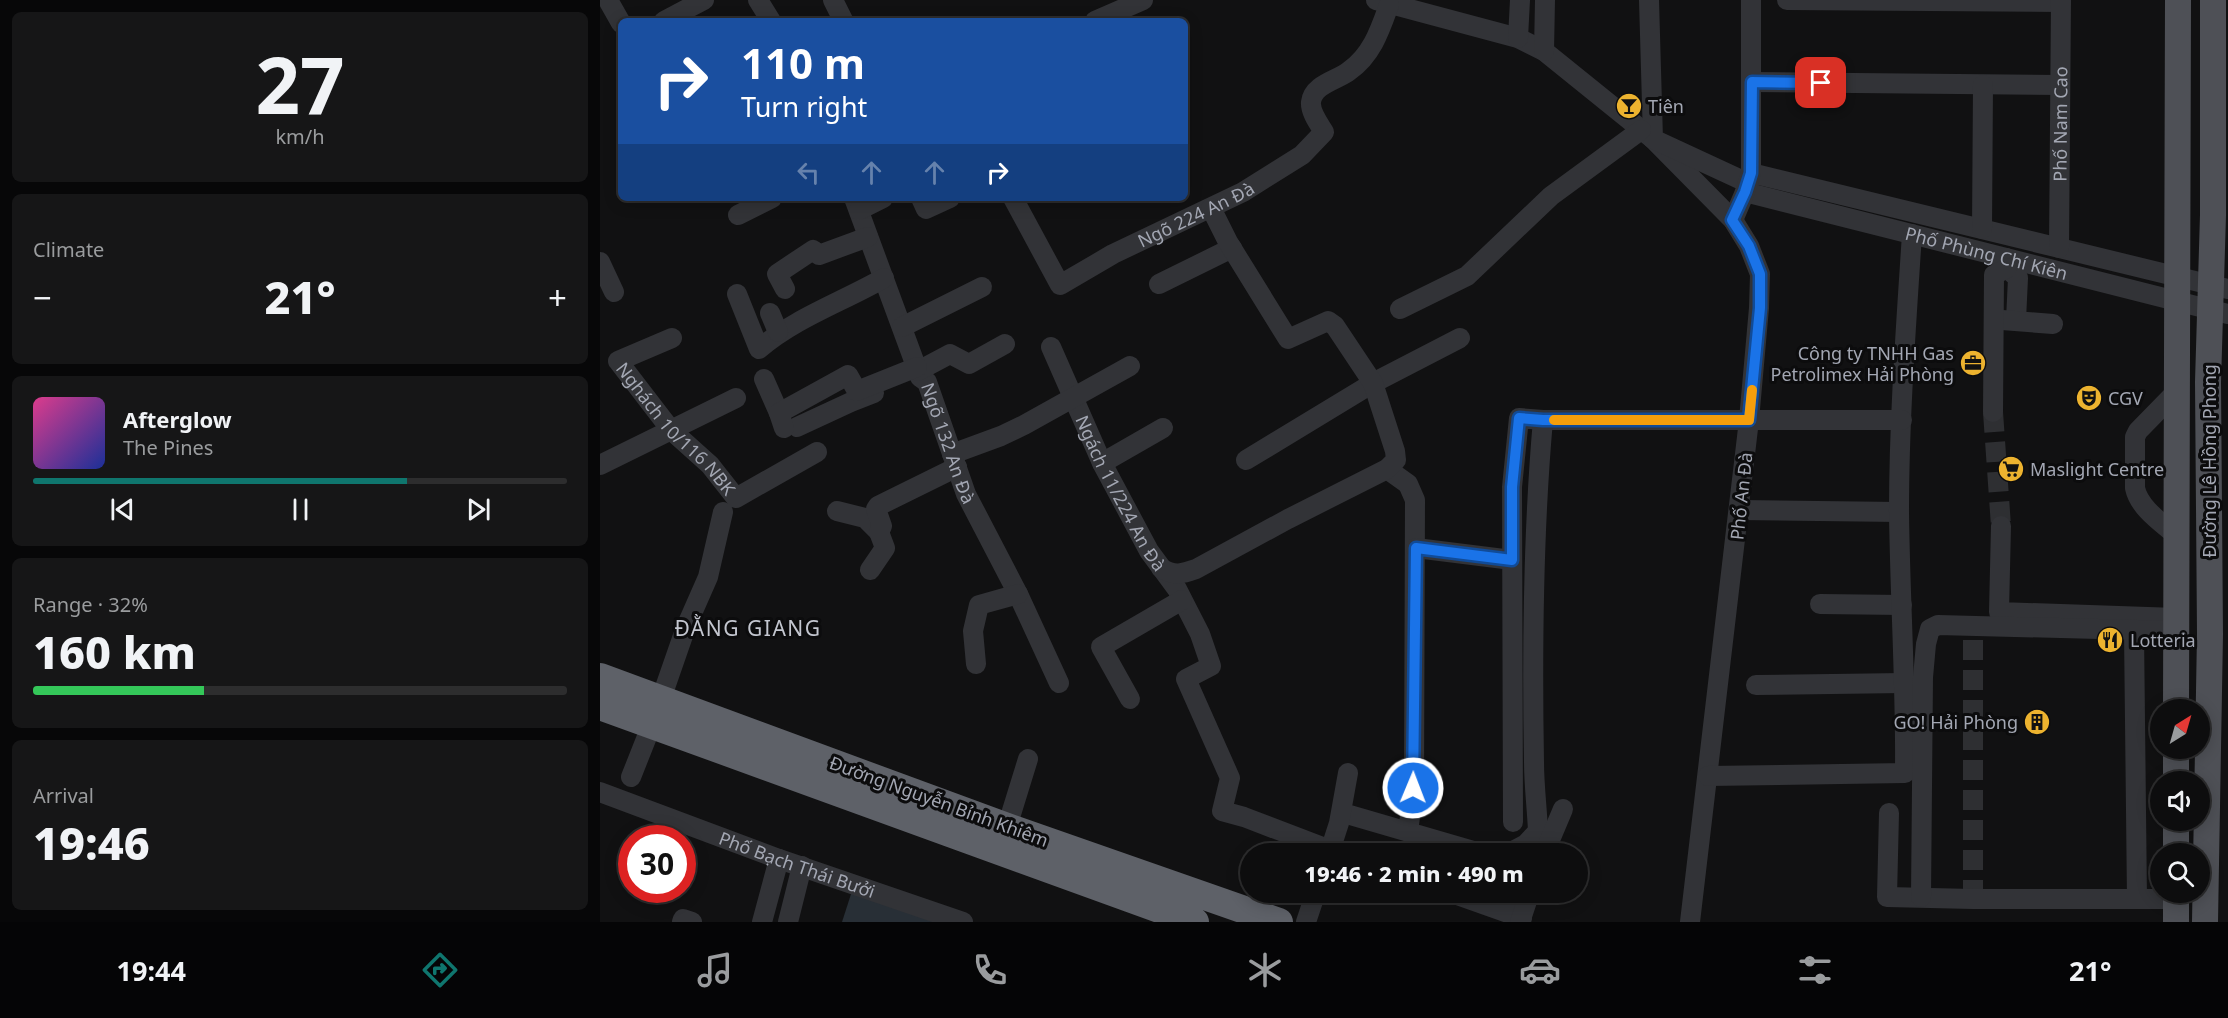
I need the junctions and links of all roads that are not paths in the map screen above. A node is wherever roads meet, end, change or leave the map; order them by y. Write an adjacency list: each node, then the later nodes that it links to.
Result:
1 (608, 0): 14 (street)
2 (704, 0): 15 (street)
3 (833, 0): 16 (street)
4 (1143, 0): 17 (street)
5 (1520, 0): 18 (street)
6 (1545, 0): 19 (street)
7 (1649, 0): 23 (street)
8 (1751, 0): 20 (street)
9 (1787, 0): 12 (street)
10 (2178, 0): 40 (main road, Đường Lê Hồng Phong)
11 (2213, 0): 47 (main road, Đường Lê Hồng Phong)
12 (2061, 1): 22 (street, Phố Nam Cao)
13 (1382, 3): 18 (street); 30 (street, Ngõ 224 An Đà)
14 (618, 18)
15 (670, 18)
16 (842, 18)
17 (1102, 18)
18 (1518, 38): 19 (street, Phố An Đà)
19 (1544, 51): 23 (street, Phố An Đà)
20 (1752, 82): 21 (street); 24 (street)
21 (1983, 85): 22 (street); 33 (street)
22 (2060, 85): 37 (street, Phố Nam Cao)
23 (1647, 135): 24 (street); 32 (street, Phố An Đà); 49 (street)
24 (1748, 182): 32 (street); 33 (street, Phố Phùng Chí Kiên); 34 (street, Phố Phùng Chí Kiên)
25 (766, 201): 31 (street)
26 (922, 201): 27 (street)
27 (943, 201)
28 (1014, 201): 30 (street, Ngõ 224 An Đà)
29 (857, 204): 35 (street, Ngõ 132 An Đà)
30 (1211, 207): 36 (street)
31 (738, 215)
32 (1732, 220): 69 (street, Phố An Đà)
33 (1989, 231): 37 (street, Phố Phùng Chí Kiên); 38 (street)
34 (1912, 234): 38 (street, Phố Phùng Chí Kiên); 70 (street)
35 (868, 237): 41 (street, Ngõ 132 An Đà); 44 (street)
36 (1232, 248): 42 (street); 63 (street)
37 (2059, 248): 40 (street, Phố Phùng Chí Kiên)
38 (2003, 260): 48 (street, Phố Phùng Chí Kiên); 51 (street); 52 (street)
39 (600, 262): 45 (street)
40 (2178, 277): 47 (street, Phố Phùng Chí Kiên); 48 (main road, Đường Lê Hồng Phong)
41 (884, 278): 54 (street, Ngõ 132 An Đà); 55 (street)
42 (1159, 284)
43 (982, 287): 54 (street)
44 (785, 289)
45 (614, 292)
46 (737, 294): 55 (street)
47 (2220, 300): 48 (street, Phố Phùng Chí Kiên); 131 (main road, Đường Lê Hồng Phong)
48 (2178, 302): 64 (main road, Đường Lê Hồng Phong)
49 (1400, 309)
50 (770, 312): 55 (street)
51 (1993, 320): 52 (street); 67 (street)
52 (2016, 320): 53 (street)
53 (2053, 324)
54 (902, 327): 61 (street, Ngõ 132 An Đà)
55 (778, 332)
56 (672, 338): 72 (street, Nghách 10/116 NBK)
57 (1460, 338): 63 (street)
58 (1005, 344): 61 (street)
59 (1051, 346): 65 (street, Ngách 11/224 An Đà)
60 (1130, 366): 65 (street)
61 (918, 371): 62 (street); 75 (street, Ngõ 132 An Đà)
62 (764, 379)
63 (1373, 383): 74 (street); 78 (street)
64 (2178, 390): 85 (main road, Đường Lê Hồng Phong); 85 (street)
65 (1073, 396): 75 (street); 76 (street, Ngách 11/224 An Đà)
66 (736, 398): 72 (street)
67 (1993, 412)
68 (1543, 420): 69 (street); 87 (street); 121 (street)
69 (1749, 420): 70 (street); 79 (street, Phố An Đà)
70 (1902, 420): 82 (street)
71 (1163, 428): 76 (street)
72 (671, 430): 73 (street, Nghách 10/116 NBK); 77 (street)
73 (817, 452)
74 (1245, 460)
75 (955, 461): 84 (street); 90 (street, Ngõ 132 An Đà)
76 (1102, 463): 88 (street, Ngách 11/224 An Đà)
77 (600, 465)
78 (1387, 469): 86 (street); 88 (street)
79 (1739, 510): 82 (street); 108 (street, Phố An Đà)
80 (837, 511): 84 (street)
81 (723, 512): 104 (street)
82 (1899, 512): 93 (street)
83 (2001, 526): 94 (street)
84 (879, 532): 89 (street)
85 (2177, 536): 94 (main road, Đường Lê Hồng Phong)
86 (1416, 548): 87 (street); 116 (street)
87 (1512, 560): 114 (street)
88 (1161, 568): 91 (street, Ngách 11/224 An Đà)
89 (870, 570)
90 (1018, 594): 96 (street); 98 (street, Ngõ 132 An Đà)
91 (1182, 600): 101 (street); 118 (street, Ngách 11/224 An Đà)
92 (1820, 604): 93 (street)
93 (1902, 605): 99 (street)
94 (2177, 625): 95 (street); 102 (main road, Đường Lê Hồng Phong)
95 (2134, 632): 117 (street); 126 (street)
96 (976, 664)
97 (600, 677): 104 (highway, Đường Nguyễn Bỉnh Khiêm)
98 (1059, 683)
99 (1904, 683): 100 (street); 107 (street)
100 (1756, 685)
101 (1130, 699)
102 (2176, 699)
103 (600, 706): 104 (highway, Đường Nguyễn Bỉnh Khiêm)
104 (657, 712): 109 (street); 115 (highway, Đường Nguyễn Bỉnh Khiêm); 138 (highway, Đường Nguyễn Bỉnh Khiêm)
105 (1028, 759): 115 (street)
106 (1348, 773): 119 (street)
107 (1905, 773): 108 (street); 117 (street)
108 (1708, 776): 141 (street, Phố An Đà)
109 (631, 777)
110 (600, 792): 123 (street, Phố Bạch Thái Bưởi)
111 (1563, 809): 122 (street)
112 (1889, 813): 125 (street)
113 (1350, 815): 116 (street)
114 (1513, 822)
115 (1007, 827): 139 (highway, Đường Nguyễn Bỉnh Khiêm)
116 (1408, 831): 120 (street)
117 (1920, 831): 125 (street)
118 (1310, 843)
119 (1335, 843)
120 (1448, 843)
121 (1527, 843)
122 (1549, 843)
123 (779, 859): 124 (street, Phố Bạch Thái Bưởi); 135 (street)
124 (802, 866): 136 (street); 137 (street, Phố Bạch Thái Bưởi)
125 (1921, 897): 126 (street)
126 (2137, 899): 130 (street)
127 (1312, 903): 140 (street)
128 (1477, 903): 132 (street)
129 (1526, 903): 132 (street)
130 (2176, 904): 131 (main road)
131 (2205, 910)
132 (1521, 920)
133 (682, 922): 134 (street)
134 (692, 922)
135 (762, 922)
136 (788, 922)
137 (963, 922)
138 (1196, 922)
139 (1279, 922)
140 (1306, 922)
141 (1690, 922)

